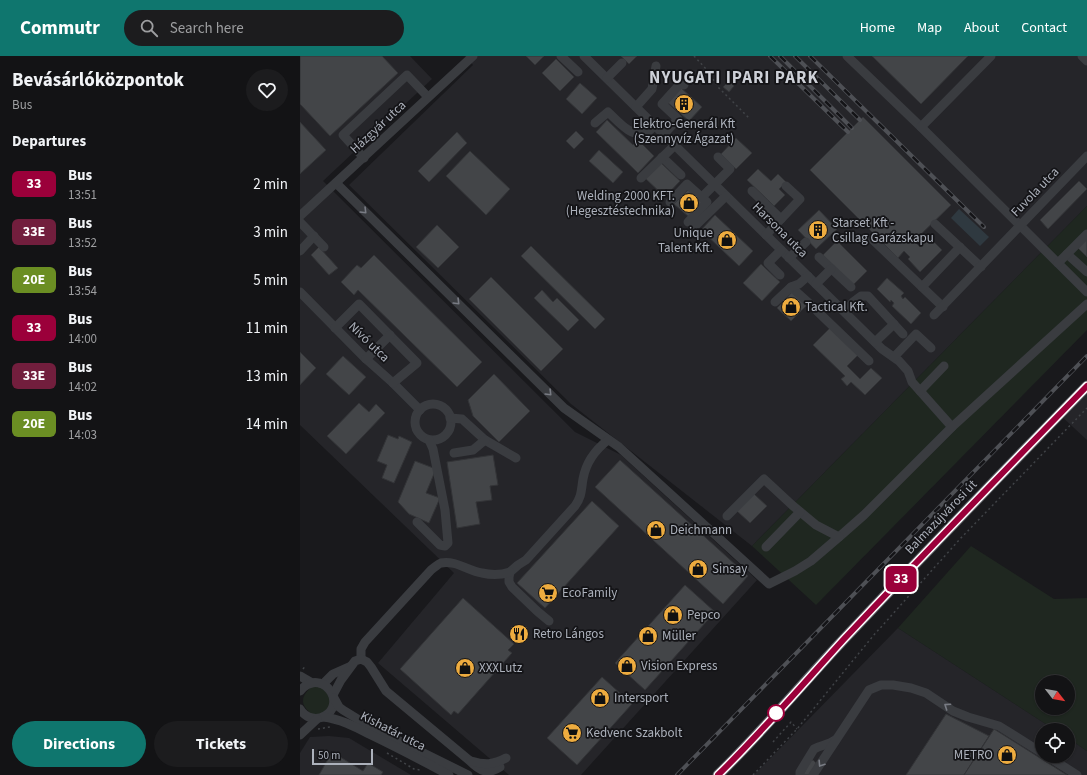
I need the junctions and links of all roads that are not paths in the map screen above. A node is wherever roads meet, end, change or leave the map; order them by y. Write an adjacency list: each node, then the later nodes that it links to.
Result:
1 (473, 56): 15 (street, Házgyár utca)
2 (561, 56): 10 (street)
3 (579, 56): 10 (street)
4 (584, 56): 13 (street, Harsona utca)
5 (847, 56): 19 (street)
6 (991, 56): 19 (street)
7 (1082, 56): 8 (street)
8 (1087, 61)
9 (622, 63): 13 (street)
10 (570, 64): 12 (street)
11 (656, 66): 16 (street)
12 (578, 72)
13 (607, 78): 16 (street, Harsona utca)
14 (684, 85): 20 (street)
15 (428, 97): 25 (street, Házgyár utca); 25 (street)
16 (636, 107): 18 (street, Harsona utca)
17 (596, 123): 18 (street)
18 (655, 125): 20 (street, Harsona utca)
19 (921, 127): 39 (street)
20 (664, 134): 21 (street, Harsona utca)
21 (675, 145): 23 (street); 26 (street, Harsona utca)
22 (1087, 156): 39 (street, Fuvola utca)
23 (662, 157): 26 (street); 27 (street)
24 (718, 157): 29 (street)
25 (364, 158): 28 (street, Házgyár utca)
26 (693, 163): 29 (street, Harsona utca)
27 (641, 178)
28 (336, 183): 35 (street, Házgyár utca); 87 (street, one-way to 87)
29 (715, 184): 32 (street, Harsona utca); 33 (street)
30 (786, 186): 36 (street)
31 (752, 191): 36 (street)
32 (726, 196): 33 (street); 41 (street, Harsona utca)
33 (702, 197): 34 (street)
34 (670, 202)
35 (300, 216)
36 (781, 219): 41 (street)
37 (300, 222): 42 (street)
38 (935, 224): 46 (street)
39 (1020, 225): 52 (street); 53 (street, Fuvola utca)
40 (1087, 234): 49 (street)
41 (766, 235): 47 (street, Harsona utca)
42 (314, 236): 45 (street); 48 (street)
43 (872, 239): 61 (street)
44 (806, 242): 51 (street)
45 (324, 247)
46 (960, 247): 53 (street); 61 (street)
47 (781, 250): 51 (street, Harsona utca); 56 (street)
48 (300, 251)
49 (1067, 254): 52 (street); 55 (street)
50 (819, 257): 54 (street)
51 (789, 258): 57 (street, Harsona utca)
52 (1058, 263): 63 (street)
53 (981, 267): 66 (street, Fuvola utca)
54 (831, 269): 58 (street); 60 (street)
55 (1087, 272)
56 (780, 275)
57 (808, 276): 58 (street, Harsona utca); 59 (street)
58 (816, 284): 67 (street, Harsona utca)
59 (791, 287): 64 (street); 77 (street)
60 (851, 287)
61 (922, 287): 66 (street)
62 (300, 292): 70 (street, Nívó utca)
63 (1087, 292)
64 (775, 302)
65 (1087, 304): 84 (street)
66 (942, 307): 68 (street, Fuvola utca)
67 (844, 312): 69 (street); 73 (street, Harsona utca)
68 (934, 315)
69 (894, 324): 71 (street); 73 (street)
70 (335, 328): 72 (street); 76 (street, Nívó utca)
71 (903, 334)
72 (390, 335): 76 (street); 79 (street)
73 (875, 342): 75 (street, Harsona utca)
74 (931, 348): 75 (street)
75 (894, 357): 81 (street, Harsona utca)
76 (366, 359): 79 (street, Nívó utca)
77 (869, 361)
78 (944, 366): 81 (street)
79 (393, 383): 82 (street, Nívó utca)
80 (1087, 386): 109 (main road, Balmazújvárosi út)
81 (920, 391): 84 (street, Harsona utca)
82 (420, 410): 83 (street); 85 (street)
83 (450, 418): 85 (street); 86 (street)
84 (952, 428): 93 (street)
85 (429, 440): 92 (street)
86 (485, 440): 88 (street); 89 (street)
87 (608, 440): 93 (street); 95 (street)
88 (454, 453)
89 (516, 458)
90 (800, 512): 91 (street); 93 (street); 94 (street)
91 (727, 516)
92 (417, 522)
93 (839, 537)
94 (766, 548)
95 (510, 572): 96 (street); 97 (street)
96 (549, 621)
97 (361, 659): 98 (street); 112 (street)
98 (352, 666): 101 (street); 103 (street)
99 (300, 676): 100 (street)
100 (312, 683): 101 (street); 102 (street)
101 (323, 684): 103 (street, Kishatár utca)
102 (300, 691)
103 (333, 696): 105 (street); 114 (street, Kishatár utca)
104 (300, 709): 105 (street, Kishatár utca)
105 (320, 718): 106 (street); 111 (street, Kishatár utca)
106 (300, 735)
107 (838, 738): 108 (street, one-way to 107); 117 (street); 118 (street, one-way to 118)
108 (1035, 749)
109 (730, 763): 115 (main road, Balmazújvárosi út); 116 (street)
110 (1058, 763): 119 (street)
111 (430, 771): 113 (street, Kishatár utca)
112 (499, 771)
113 (449, 775)
114 (468, 775)
115 (718, 775)
116 (728, 775)
117 (800, 775)
118 (813, 775)
119 (1077, 775)

